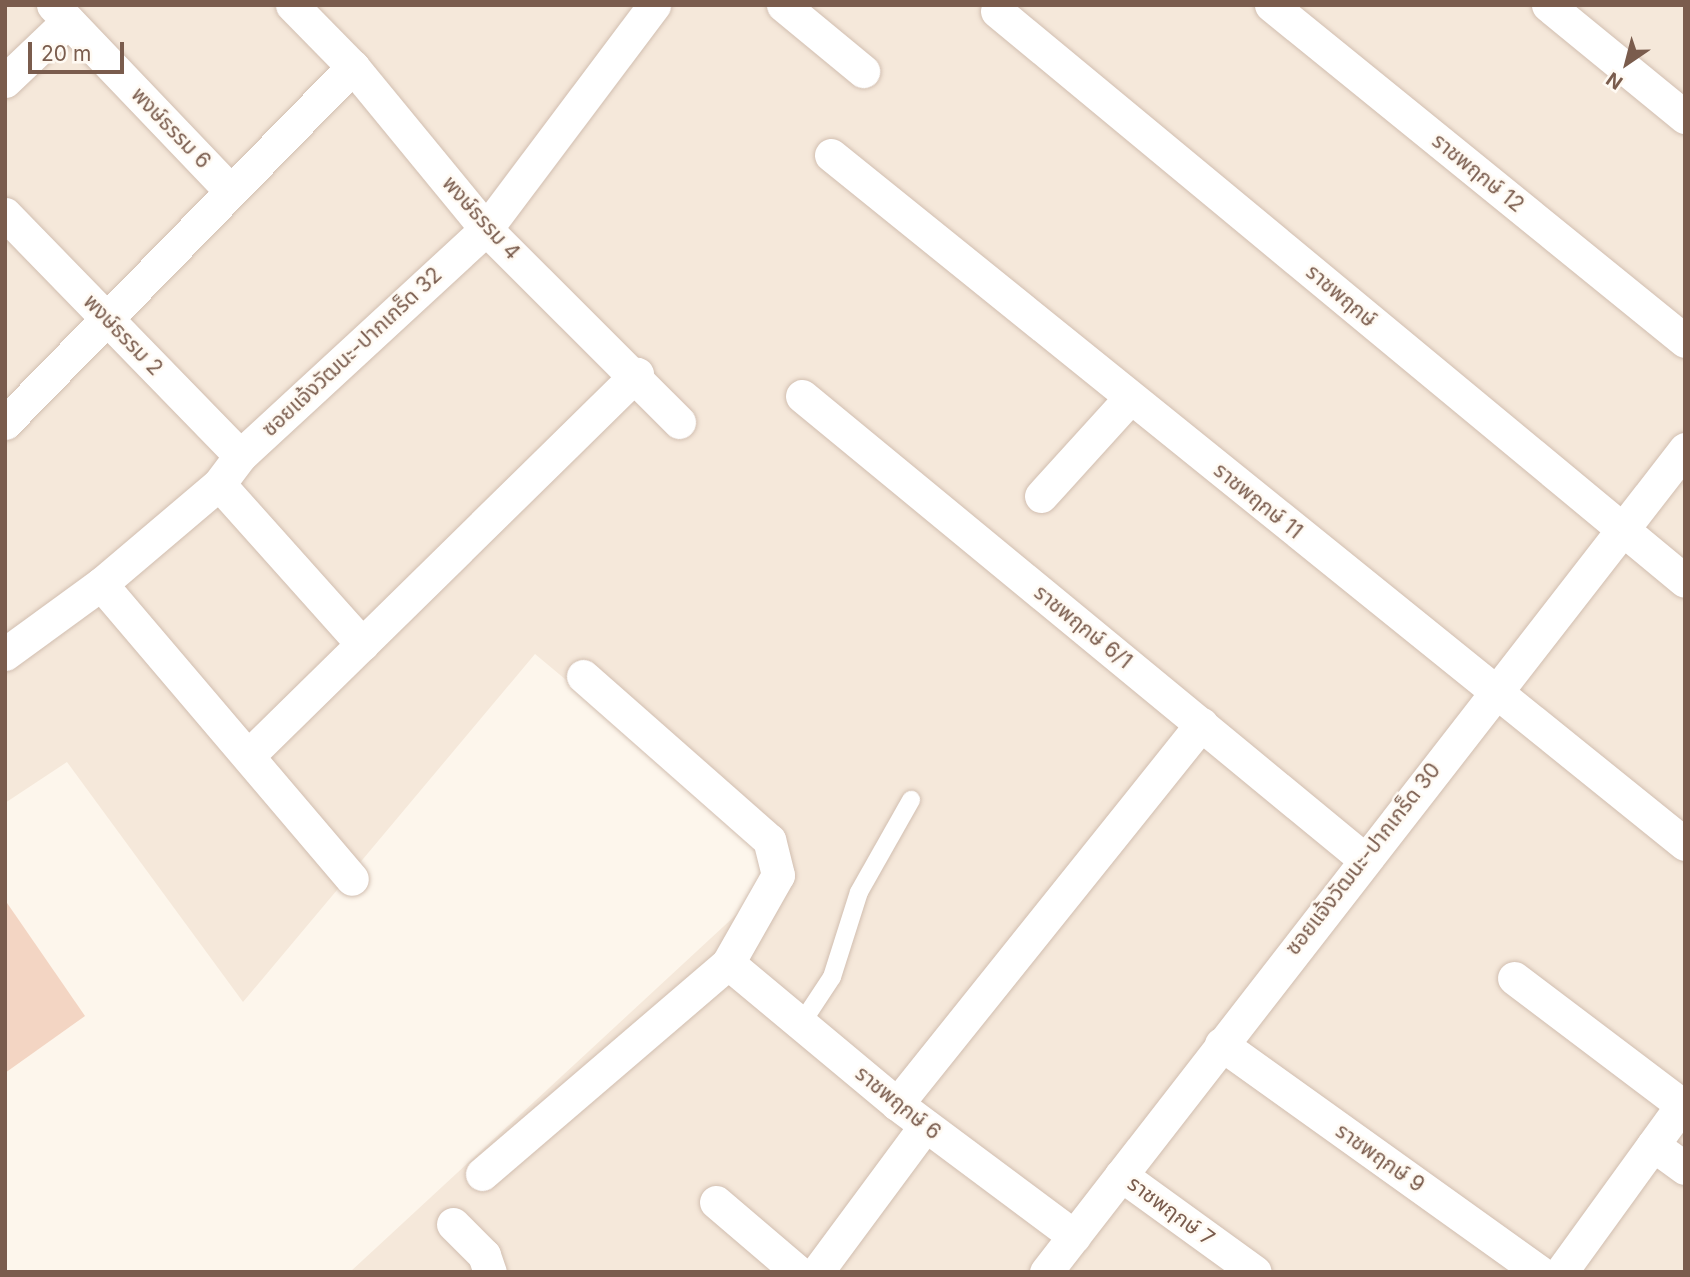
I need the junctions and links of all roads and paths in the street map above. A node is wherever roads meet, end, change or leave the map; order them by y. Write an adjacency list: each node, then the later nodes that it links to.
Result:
1 (292, 5): 8 (street, พงษ์ธรรม 4)
2 (654, 5): 15 (street, ซอยแจ้งวัฒนะ-ปากเกร็ด 32)
3 (783, 5): 9 (street)
4 (1271, 5): 17 (street, ราชพฤกษ์ 12)
5 (1548, 5): 11 (street)
6 (997, 11): 27 (street, ราชพฤกษ์)
7 (60, 13): 10 (street); 13 (street, พงษ์ธรรม 6)
8 (353, 66): 13 (street); 15 (street, พงษ์ธรรม 4)
9 (863, 71)
10 (5, 82)
11 (1685, 117)
12 (831, 156): 20 (street, ราชพฤกษ์ 11)
13 (230, 190): 16 (street)
14 (5, 214): 16 (street, พงษ์ธรรม 2)
15 (486, 229): 18 (street, พงษ์ธรรม 4); 24 (street, ซอยแจ้งวัฒนะ-ปากเกร็ด 32)
16 (107, 318): 22 (street); 24 (street, พงษ์ธรรม 2)
17 (1685, 341)
18 (637, 374): 21 (street, พงษ์ธรรม 4); 30 (street)
19 (802, 396): 34 (street, ราชพฤกษ์ 6/1)
20 (1130, 398): 26 (street); 33 (street, ราชพฤกษ์ 11)
21 (679, 422)
22 (5, 423)
23 (1685, 449): 27 (street, ซอยแจ้งวัฒนะ-ปากเกร็ด 30)
24 (240, 456): 25 (street, ซอยแจ้งวัฒนะ-ปากเกร็ด 32)
25 (219, 484): 29 (street, ซอยแจ้งวัฒนะ-ปากเกร็ด 32); 30 (street)
26 (1041, 496)
27 (1622, 528): 28 (street, ราชพฤกษ์); 33 (street, ซอยแจ้งวัฒนะ-ปากเกร็ด 30)
28 (1685, 581)
29 (101, 584): 31 (street, ซอยแจ้งวัฒนะ-ปากเกร็ด 32); 35 (street)
30 (362, 644): 35 (street)
31 (5, 654)
32 (583, 676): 40 (street)
33 (1493, 691): 37 (street, ราชพฤกษ์ 11); 38 (street, ซอยแจ้งวัฒนะ-ปากเกร็ด 30)
34 (1201, 724): 38 (street, ราชพฤกษ์ 6/1); 45 (street)
35 (249, 755): 39 (street)
36 (911, 800): 42 (lane)
37 (1685, 844)
38 (1364, 859): 43 (street, ซอยแจ้งวัฒนะ-ปากเกร็ด 30)
39 (352, 879)
40 (728, 963): 42 (street, ราชพฤกษ์ 6); 49 (street)
41 (1514, 978): 44 (street)
42 (802, 1024): 45 (street, ราชพฤกษ์ 6)
43 (1221, 1044): 50 (street, ซอยแจ้งวัฒนะ-ปากเกร็ด 30); 59 (street, ราชพฤกษ์ 9)
44 (1683, 1103): 47 (street)
45 (897, 1104): 46 (street, ราชพฤกษ์ 6)
46 (925, 1126): 53 (street, ราชพฤกษ์ 6); 56 (street)
47 (1653, 1145): 48 (street); 60 (street)
48 (1685, 1168)
49 (482, 1174)
50 (1121, 1175): 53 (street, ซอยแจ้งวัฒนะ-ปากเกร็ด 30); 58 (street, ราชพฤกษ์ 7)
51 (716, 1202): 55 (street)
52 (453, 1224): 54 (street)
53 (1074, 1236): 57 (street, ซอยแจ้งวัฒนะ-ปากเกร็ด 30)
54 (490, 1272)
55 (797, 1272)
56 (817, 1272)
57 (1046, 1272)
58 (1255, 1272)
59 (1540, 1272)
60 (1561, 1272)

